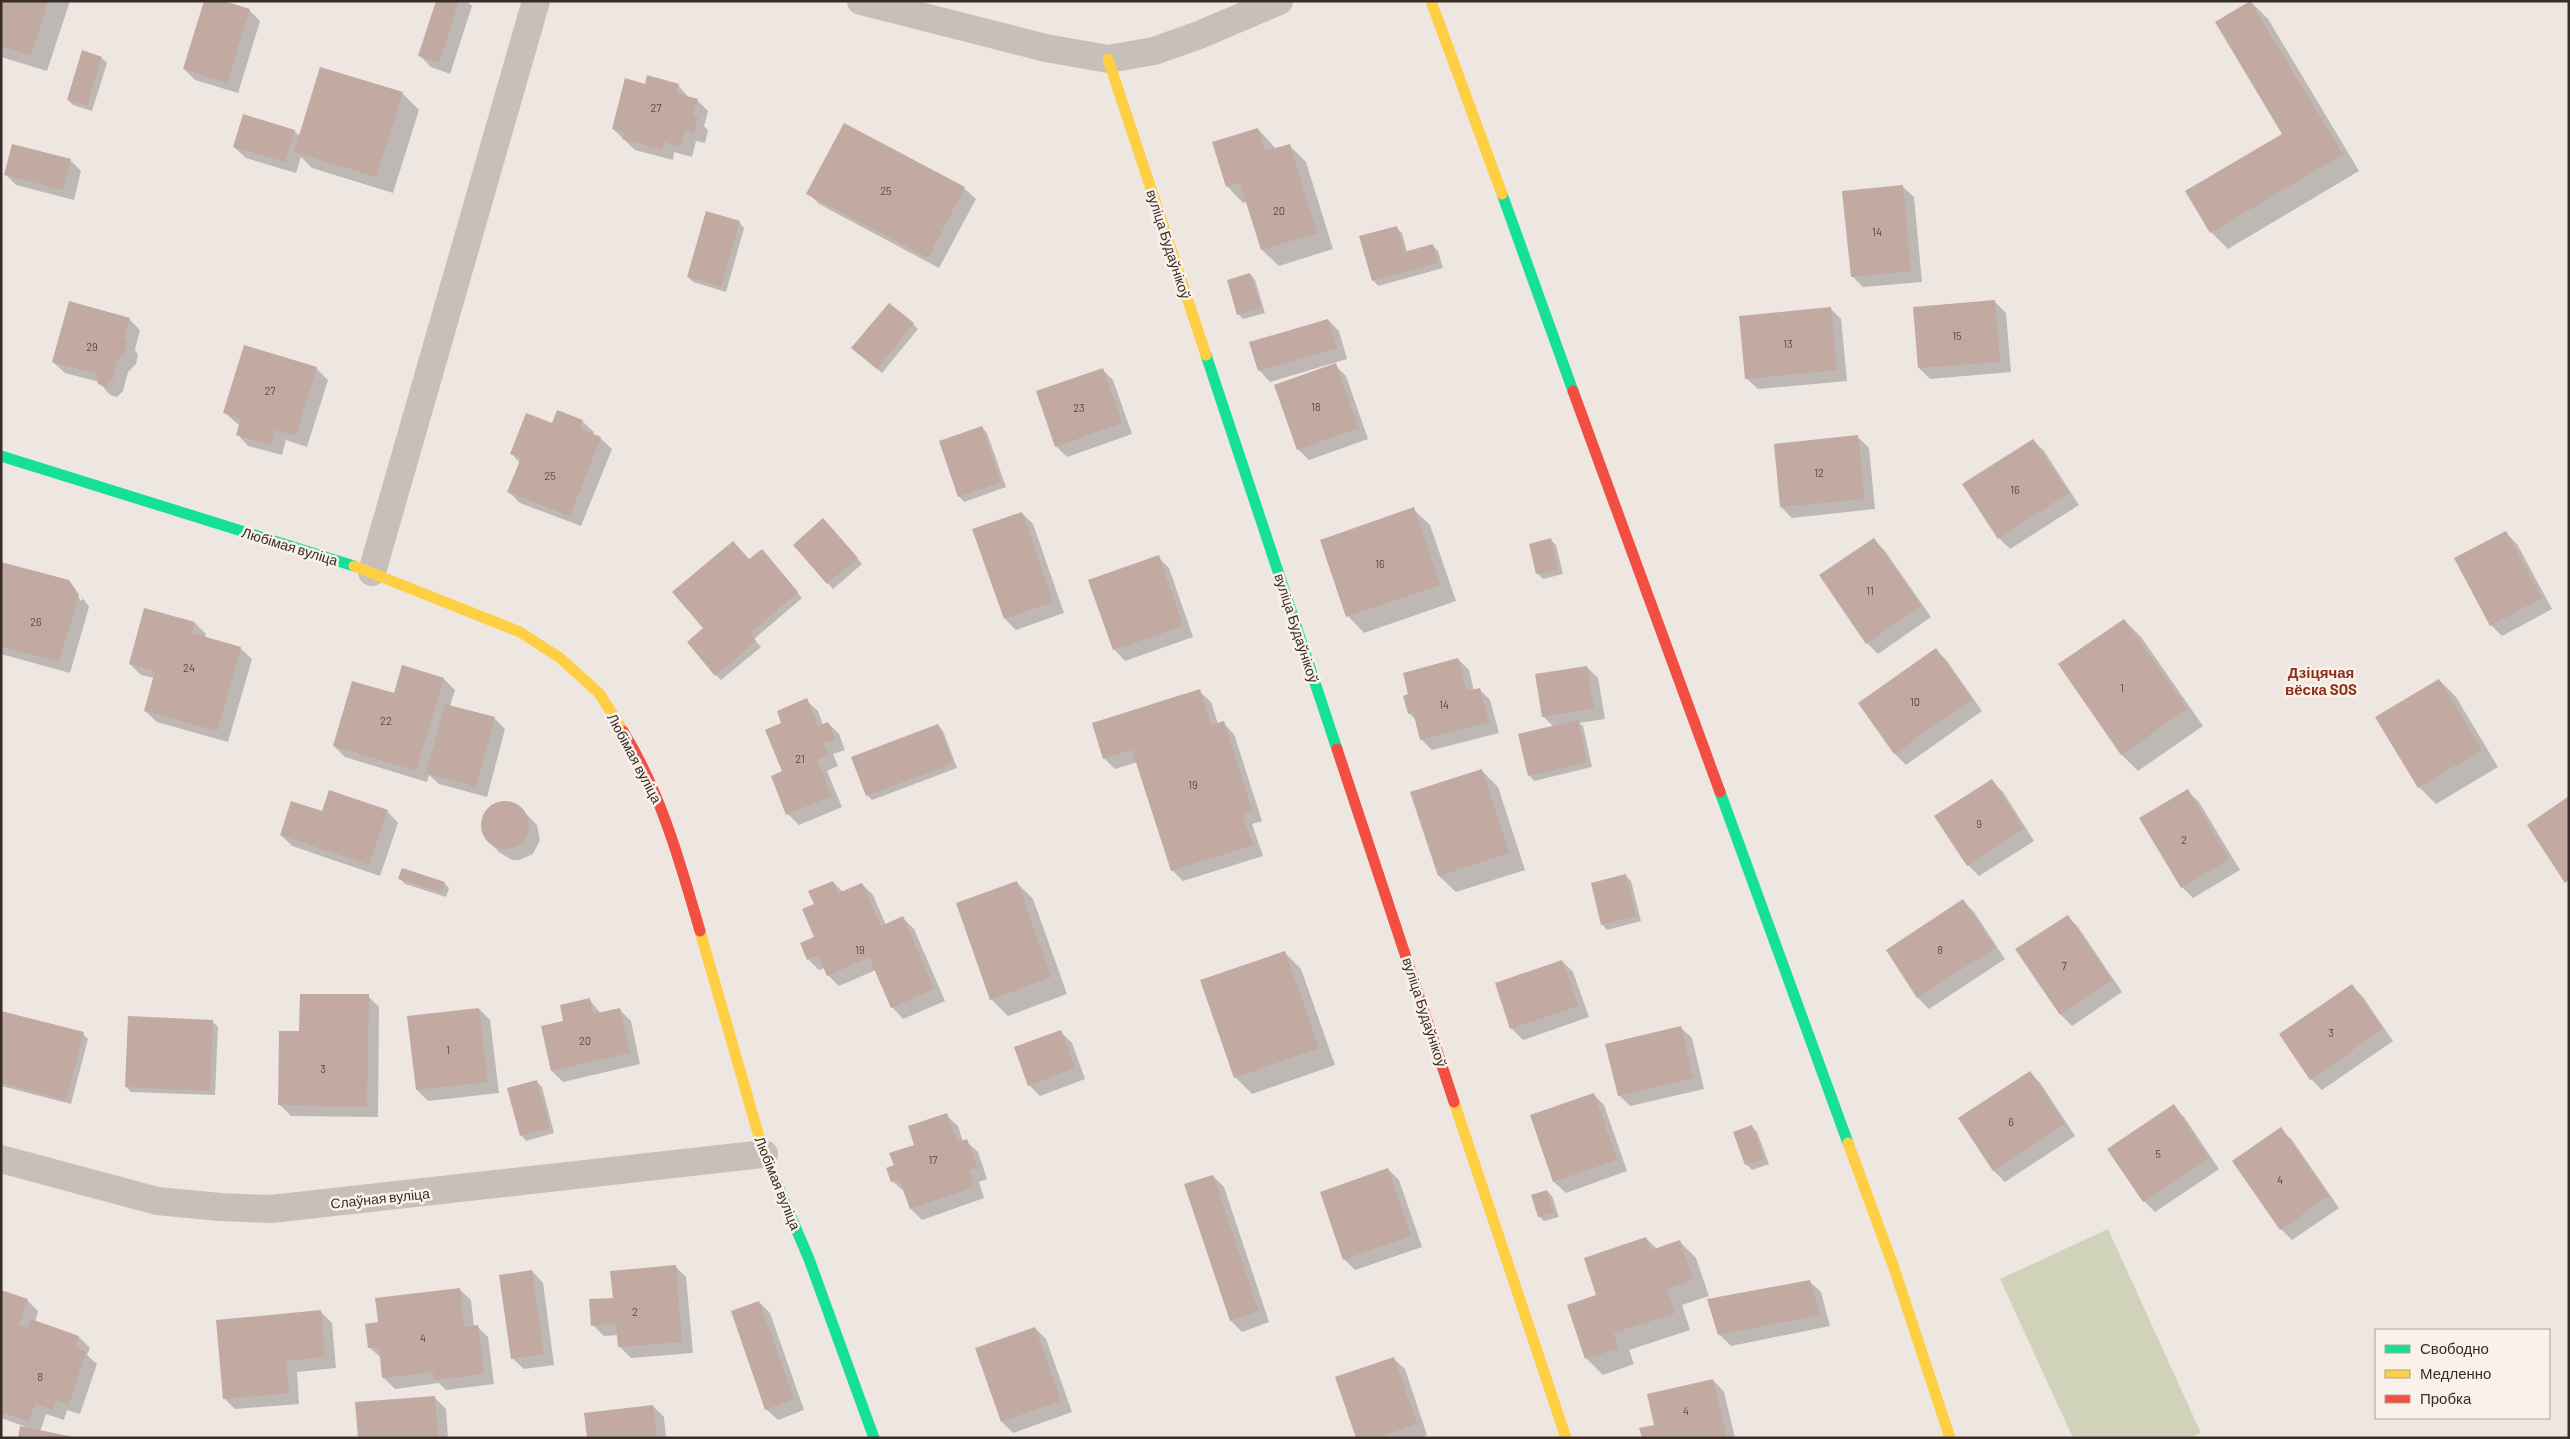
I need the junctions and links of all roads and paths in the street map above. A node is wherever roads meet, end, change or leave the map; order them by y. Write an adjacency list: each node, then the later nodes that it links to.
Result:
1 (536, 1): 7 (street)
2 (861, 1): 5 (street)
3 (1279, 1): 5 (street)
4 (1431, 1): 12 (street)
5 (1108, 59): 11 (street, вуліца Будаўнікоў)
6 (1, 456): 7 (street, Любімая вуліца)
7 (372, 572): 8 (street, Любімая вуліца)
8 (764, 1154): 9 (street, Слаўная вуліца); 10 (street, Любімая вуліца)
9 (1, 1159)
10 (874, 1438)
11 (1566, 1438)
12 (1950, 1438)

